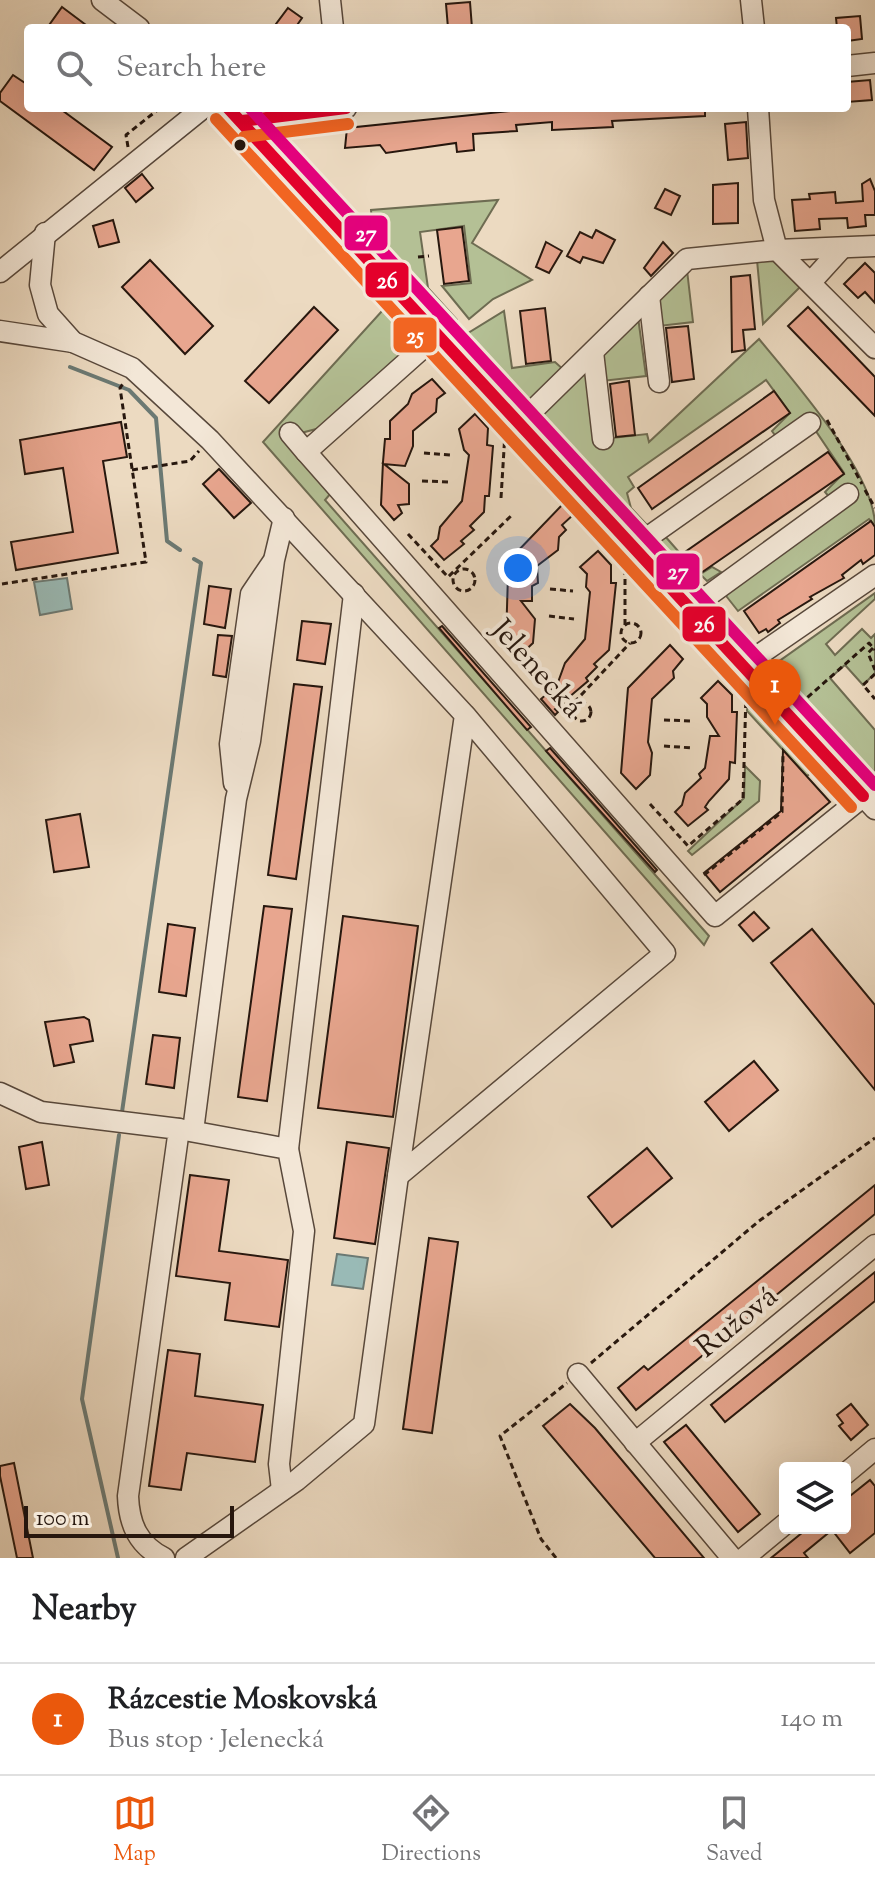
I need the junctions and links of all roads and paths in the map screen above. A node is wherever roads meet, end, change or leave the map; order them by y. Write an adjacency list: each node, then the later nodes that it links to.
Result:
1 (102, 0): 4 (street)
2 (330, 0): 5 (street)
3 (751, 0): 6 (street)
4 (134, 24)
5 (333, 24)
6 (754, 24)
7 (875, 63): 8 (street)
8 (851, 66)
9 (155, 112): 14 (path)
10 (198, 112): 14 (street)
11 (281, 112): 13 (street)
12 (758, 112): 18 (street)
13 (235, 115): 26 (street, Jelenecká)
14 (141, 158): 15 (street)
15 (45, 233): 21 (street); 25 (street)
16 (875, 246): 17 (street)
17 (842, 248): 18 (street); 22 (street)
18 (777, 250): 22 (street); 23 (street)
19 (429, 256): 20 (path)
20 (418, 257)
21 (0, 272)
22 (811, 282): 27 (street)
23 (649, 296): 28 (street); 29 (street)
24 (0, 331): 25 (street)
25 (73, 342): 35 (street)
26 (444, 342): 32 (street, Jelenecká); 36 (street)
27 (875, 348)
28 (593, 352): 32 (street); 34 (street)
29 (659, 382)
30 (121, 386): 39 (path)
31 (818, 421): 44 (path); 48 (street)
32 (512, 428): 43 (path); 48 (street, Jelenecká)
33 (290, 433): 36 (street)
34 (603, 439)
35 (210, 440): 39 (path); 46 (street)
36 (306, 452): 75 (street, Jelenecká)
37 (424, 453): 38 (path)
38 (451, 455)
39 (132, 470): 52 (path)
40 (422, 481): 41 (path)
41 (449, 482)
42 (848, 494): 56 (street)
43 (501, 498)
44 (875, 508)
45 (512, 515): 50 (path)
46 (284, 518): 55 (street); 79 (street)
47 (408, 534): 50 (path)
48 (634, 547): 56 (street, Jelenecká)
49 (625, 566): 59 (path)
50 (456, 571): 50 (path)
51 (875, 575): 62 (street)
52 (2, 584)
53 (550, 589): 54 (path)
54 (573, 591)
55 (354, 594): 68 (street); 81 (street)
56 (690, 609): 62 (street, Jelenecká)
57 (549, 616): 58 (path)
58 (574, 619)
59 (625, 625): 60 (path); 60 (path)
60 (630, 643): 67 (path)
61 (874, 649): 64 (path); 69 (path)
62 (743, 666): 69 (street, Jelenecká)
63 (533, 672): 67 (path)
64 (875, 672): 66 (path)
65 (746, 694): 76 (path)
66 (875, 699)
67 (574, 706): 67 (path)
68 (465, 715): 82 (street); 82 (street)
69 (789, 715): 75 (street, Jelenecká)
70 (664, 720): 71 (path)
71 (693, 721)
72 (664, 746): 73 (path)
73 (693, 748)
74 (783, 754): 77 (path)
75 (871, 798)
76 (650, 804)
77 (704, 875)
78 (0, 1093): 79 (street)
79 (186, 1130): 81 (street); 90 (street)
80 (875, 1138): 84 (path)
81 (288, 1149): 88 (street)
82 (398, 1176): 88 (street)
83 (875, 1245): 85 (street, Ružová)
84 (578, 1374): 85 (street); 92 (path)
85 (635, 1443): 93 (street)
86 (875, 1449): 87 (street)
87 (851, 1469)
88 (282, 1490): 91 (street)
89 (779, 1529): 94 (street)
90 (164, 1558)
91 (186, 1558)
92 (556, 1558)
93 (732, 1558)
94 (744, 1558)

